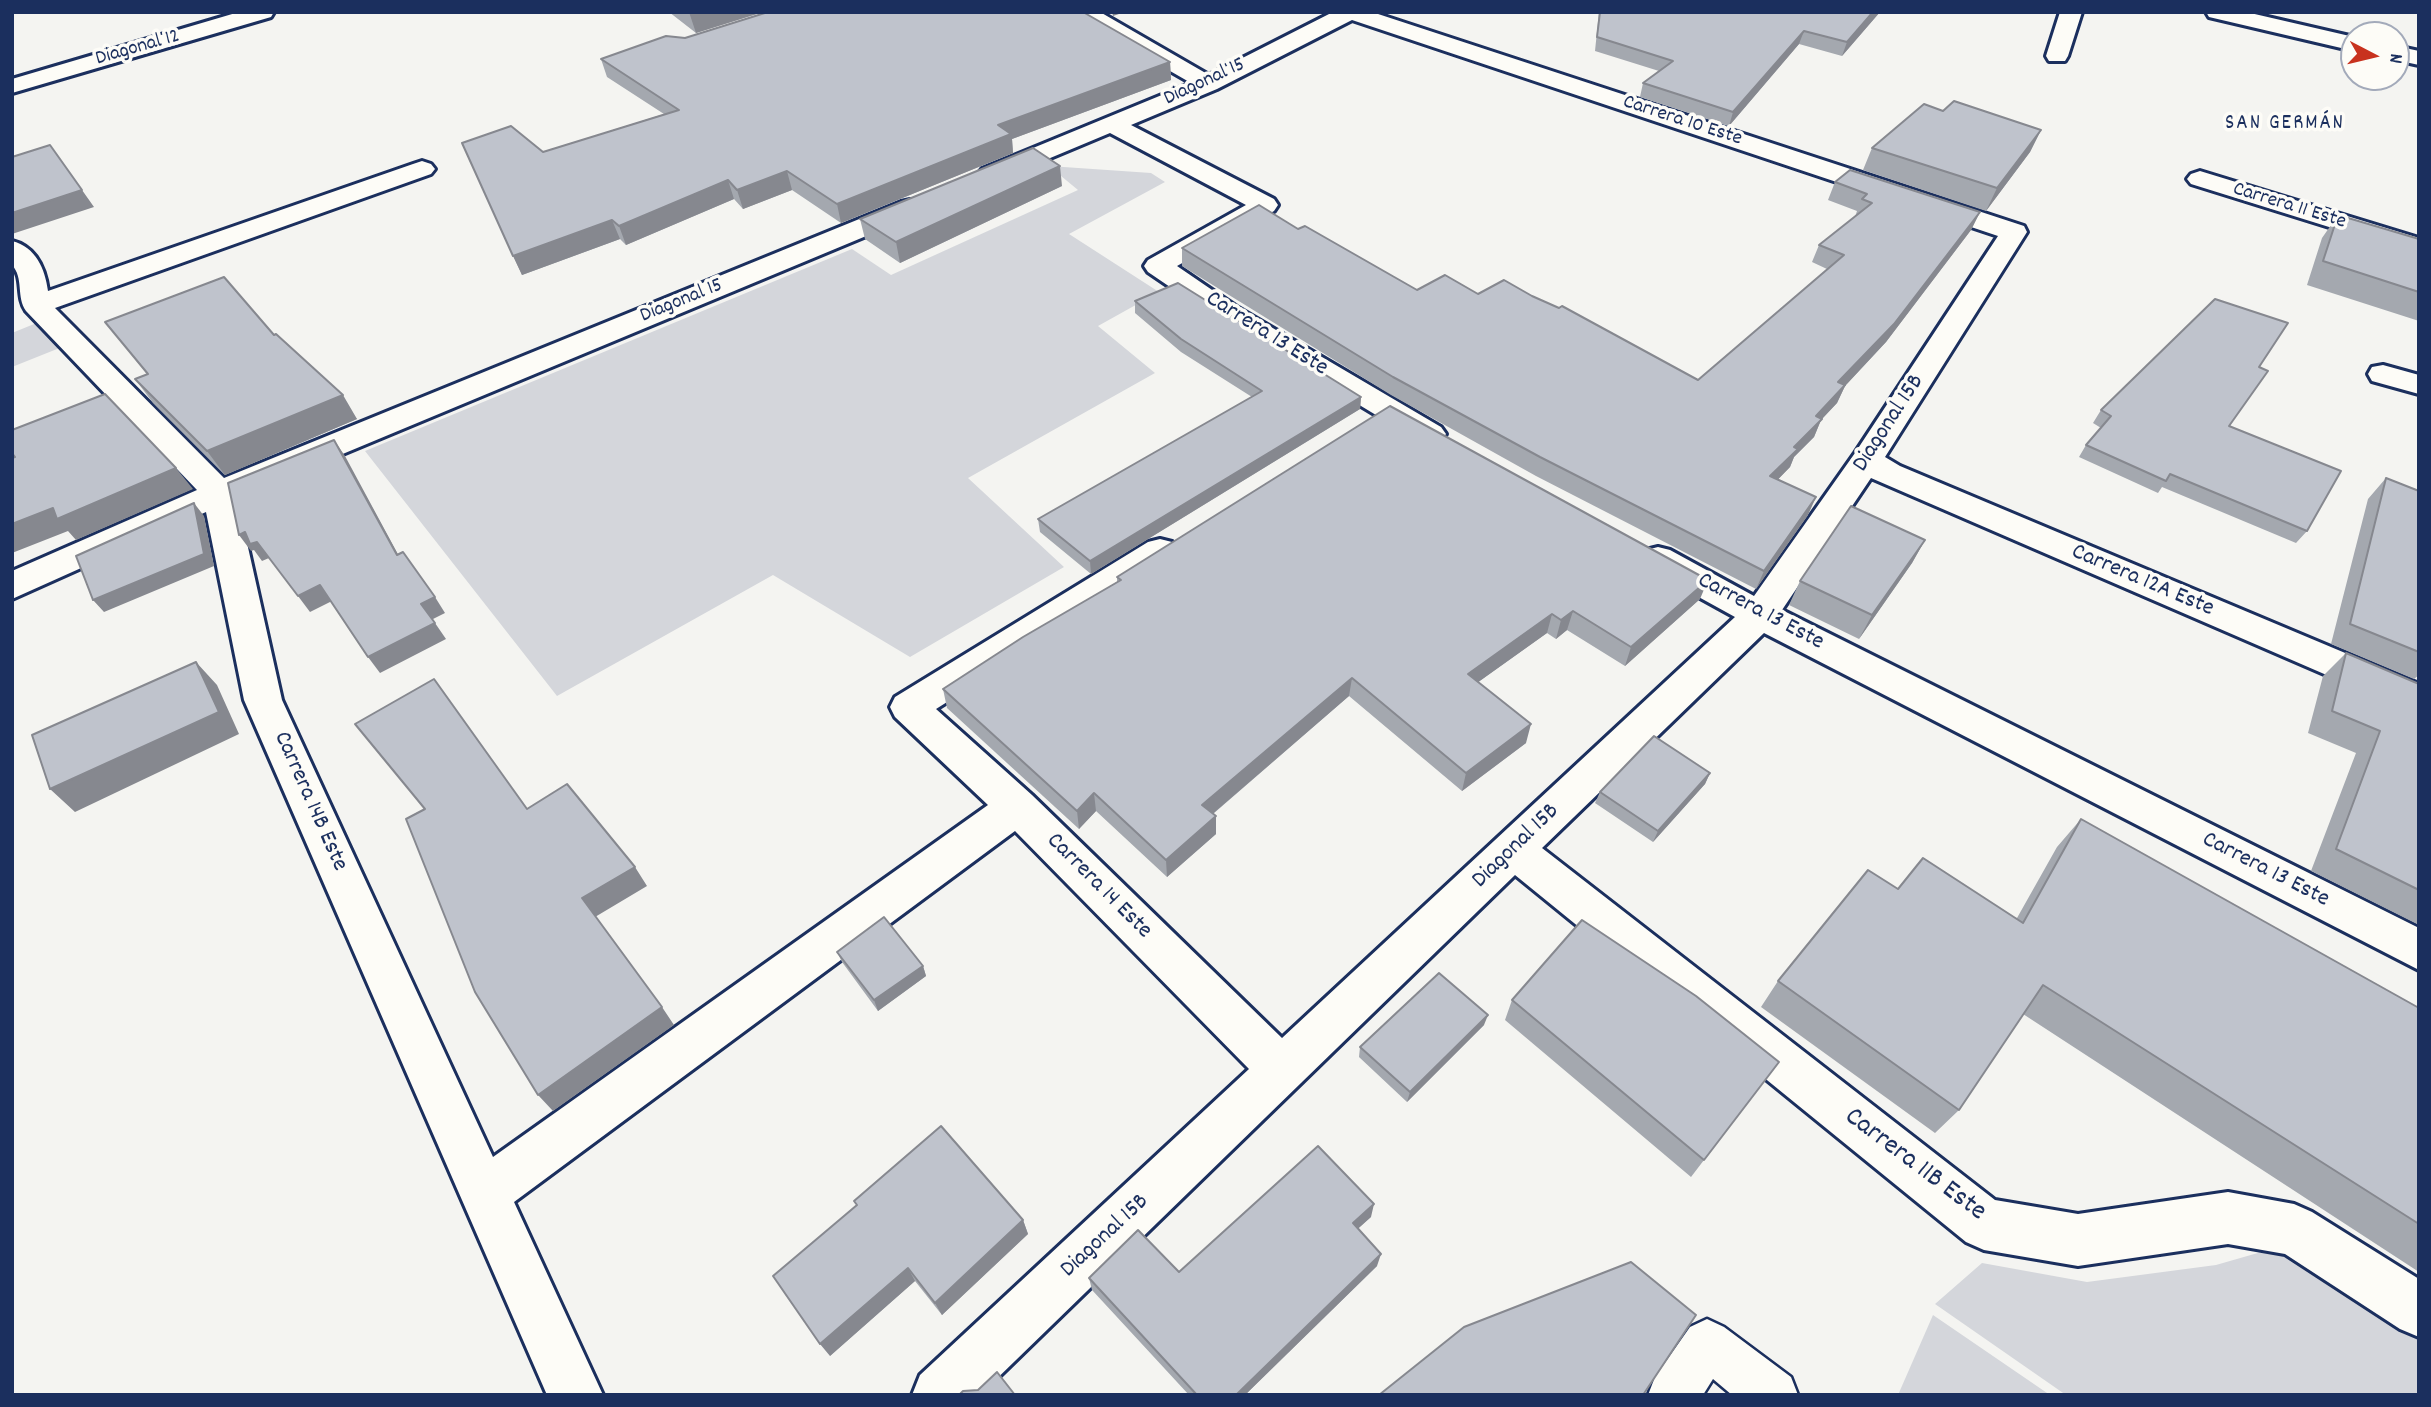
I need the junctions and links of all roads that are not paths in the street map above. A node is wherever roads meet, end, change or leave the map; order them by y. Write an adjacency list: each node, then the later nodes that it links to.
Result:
1 (263, 12): 9 (street, Diagonal 12)
2 (1084, 12): 8 (street)
3 (1350, 12): 8 (street, Diagonal 15); 15 (street, Carrera 10 Este)
4 (2071, 12): 7 (street)
5 (2217, 12): 6 (street)
6 (2340, 41)
7 (2057, 56)
8 (1209, 83): 10 (street, Diagonal 15)
9 (12, 86)
10 (1111, 124): 13 (street, Diagonal 15); 20 (street, Carrera 13 Este)
11 (422, 169): 17 (street)
12 (2200, 180): 16 (street, Carrera 11 Este)
13 (969, 183)
14 (930, 199): 22 (street, Diagonal 15)
15 (2014, 232): 21 (street, Diagonal 15B)
16 (2419, 247)
17 (23, 275): 22 (street)
18 (2383, 374): 19 (street)
19 (2419, 385)
20 (1458, 450)
21 (1867, 460): 26 (street, Diagonal 15B); 27 (street, Carrera 12A Este)
22 (219, 493): 25 (street, Diagonal 15); 32 (street, Carrera 14B Este)
23 (1188, 533): 28 (street, Carrera 14 Este)
24 (1628, 542): 26 (street, Carrera 13 Este)
25 (12, 586)
26 (1760, 615): 29 (street, Diagonal 15B); 30 (street, Carrera 13 Este)
27 (2419, 700)
28 (1017, 807): 31 (street, Carrera 14 Este); 32 (street)
29 (1514, 850): 31 (street, Diagonal 15B); 33 (street, Carrera 11B Este)
30 (2419, 950)
31 (1282, 1070): 35 (street, Diagonal 15B)
32 (485, 1193): 34 (street, Carrera 14B Este)
33 (2419, 1310)
34 (575, 1395)
35 (940, 1395)
36 (1673, 1395): 37 (lane)
37 (1773, 1395)

